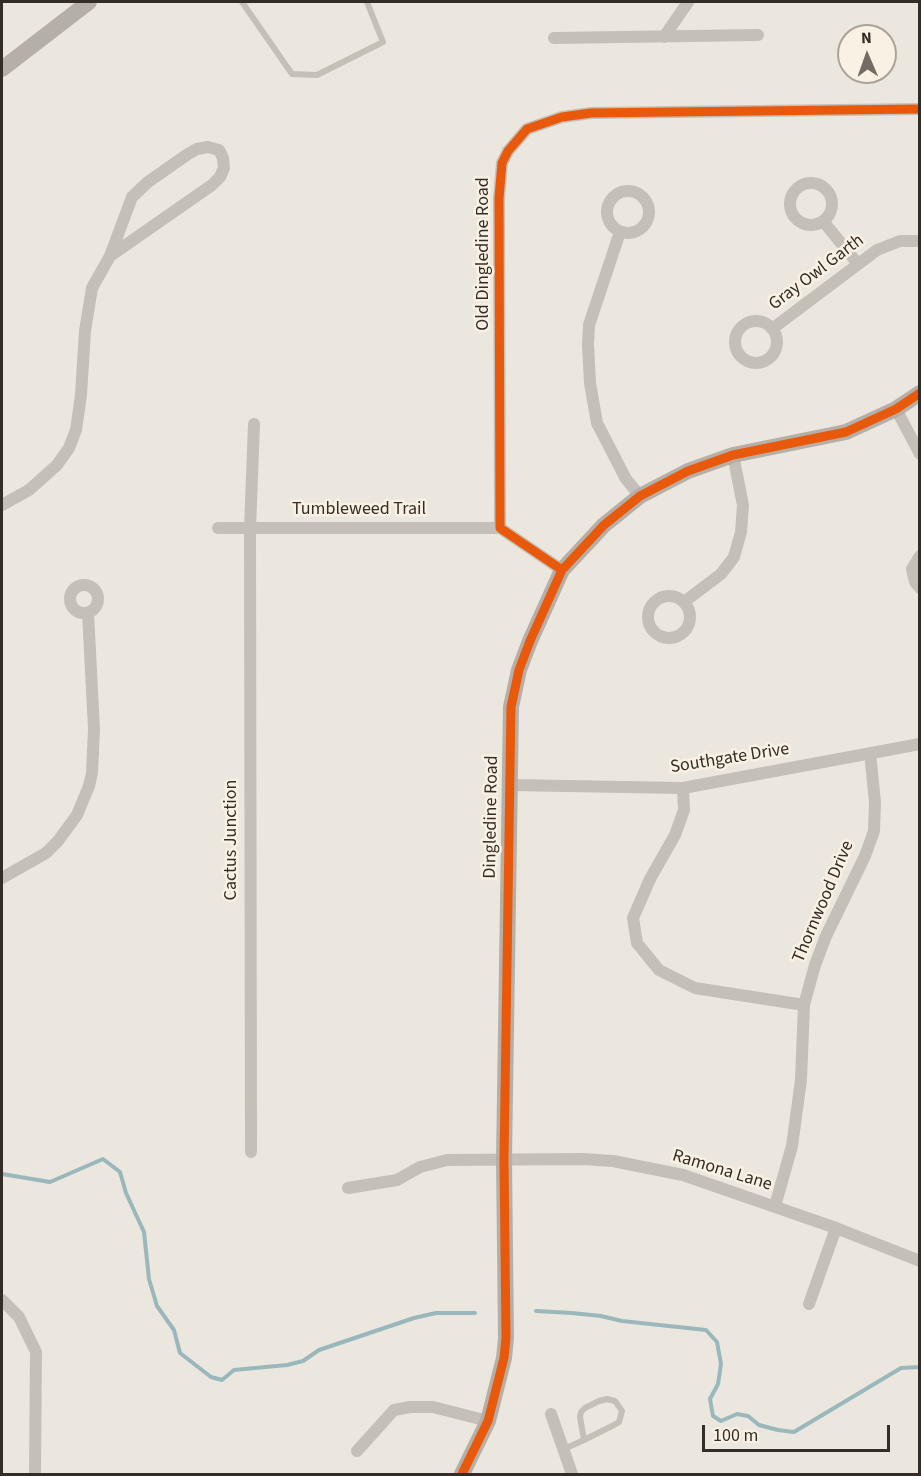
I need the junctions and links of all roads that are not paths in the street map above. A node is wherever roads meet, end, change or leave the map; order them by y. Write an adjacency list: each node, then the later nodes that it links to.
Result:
1 (88, 2): 8 (street)
2 (244, 2): 3 (lane)
3 (367, 2)
4 (688, 2): 6 (street)
5 (758, 35): 6 (street)
6 (664, 37): 7 (street)
7 (554, 38)
8 (2, 69)
9 (920, 109): 24 (street, Old Dingledine Road)
10 (823, 221): 14 (street)
11 (620, 232): 21 (street)
12 (920, 241): 14 (street, Gray Owl Garth)
13 (110, 256): 13 (street); 22 (street)
14 (858, 264): 15 (street, Gray Owl Garth)
15 (772, 329)
16 (920, 393): 17 (street, Dingledine Road)
17 (896, 409): 19 (street); 20 (street, Dingledine Road)
18 (254, 424): 25 (street, Cactus Junction)
19 (920, 454)
20 (733, 455): 21 (street, Dingledine Road); 29 (street)
21 (640, 496): 27 (street, Dingledine Road)
22 (2, 505)
23 (218, 528): 25 (street, Tumbleweed Trail)
24 (500, 528): 25 (street, Tumbleweed Trail); 27 (street)
25 (250, 529): 37 (street, Cactus Junction)
26 (920, 556): 28 (street)
27 (562, 570): 33 (street, Dingledine Road)
28 (920, 588)
29 (684, 602)
30 (88, 613): 35 (street)
31 (920, 744): 32 (street, Southgate Drive)
32 (870, 753): 34 (street, Southgate Drive); 36 (street, Thornwood Drive)
33 (509, 785): 34 (street, Southgate Drive); 38 (street, Dingledine Road)
34 (683, 788): 36 (street)
35 (2, 878)
36 (804, 1005): 40 (street, Thornwood Drive)
37 (250, 1152)
38 (504, 1159): 39 (street, Ramona Lane); 40 (street, Ramona Lane); 46 (street, Dingledine Road)
39 (348, 1188)
40 (775, 1206): 41 (street, Ramona Lane)
41 (836, 1228): 42 (street, Ramona Lane); 44 (street)
42 (920, 1261)
43 (2, 1300): 50 (street)
44 (808, 1304)
45 (551, 1414): 48 (street)
46 (488, 1421): 49 (street); 51 (street, Dingledine Road)
47 (584, 1440): 47 (lane); 48 (lane)
48 (564, 1449): 52 (street)
49 (357, 1450)
50 (35, 1474)
51 (462, 1474)
52 (572, 1474)

